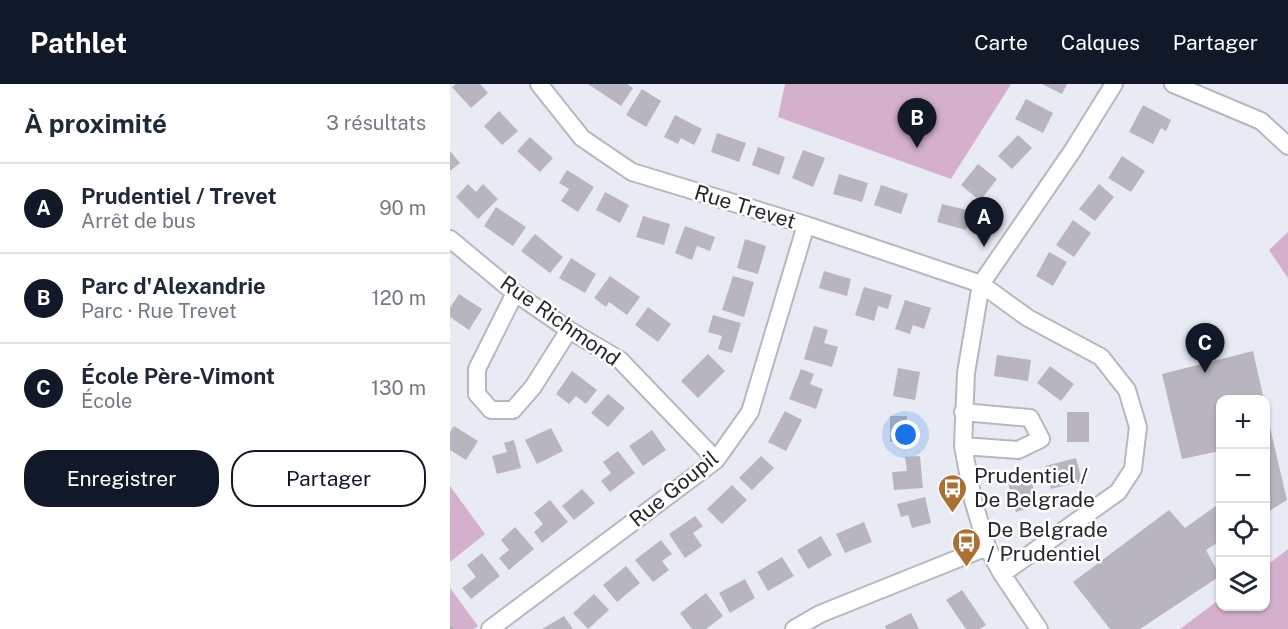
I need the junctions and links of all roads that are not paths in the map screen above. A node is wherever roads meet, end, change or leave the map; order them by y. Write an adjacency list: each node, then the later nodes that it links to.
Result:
1 (539, 84): 5 (street, Rue Trevet)
2 (1114, 84): 7 (street)
3 (1173, 84): 4 (street)
4 (1288, 146)
5 (806, 225): 7 (street, Rue Trevet); 12 (street, Rue Goupil)
6 (450, 239): 8 (street, Rue Richmond)
7 (981, 284): 10 (street); 14 (street, Rue Trevet)
8 (515, 293): 9 (street, Rue Richmond); 9 (street)
9 (569, 330): 12 (street, Rue Richmond)
10 (963, 412): 11 (street); 11 (street)
11 (963, 446): 13 (street)
12 (716, 460): 15 (street, Rue Goupil)
13 (987, 547): 14 (street); 16 (street)
14 (1002, 574): 17 (street)
15 (490, 629)
16 (794, 629)
17 (1039, 629)

